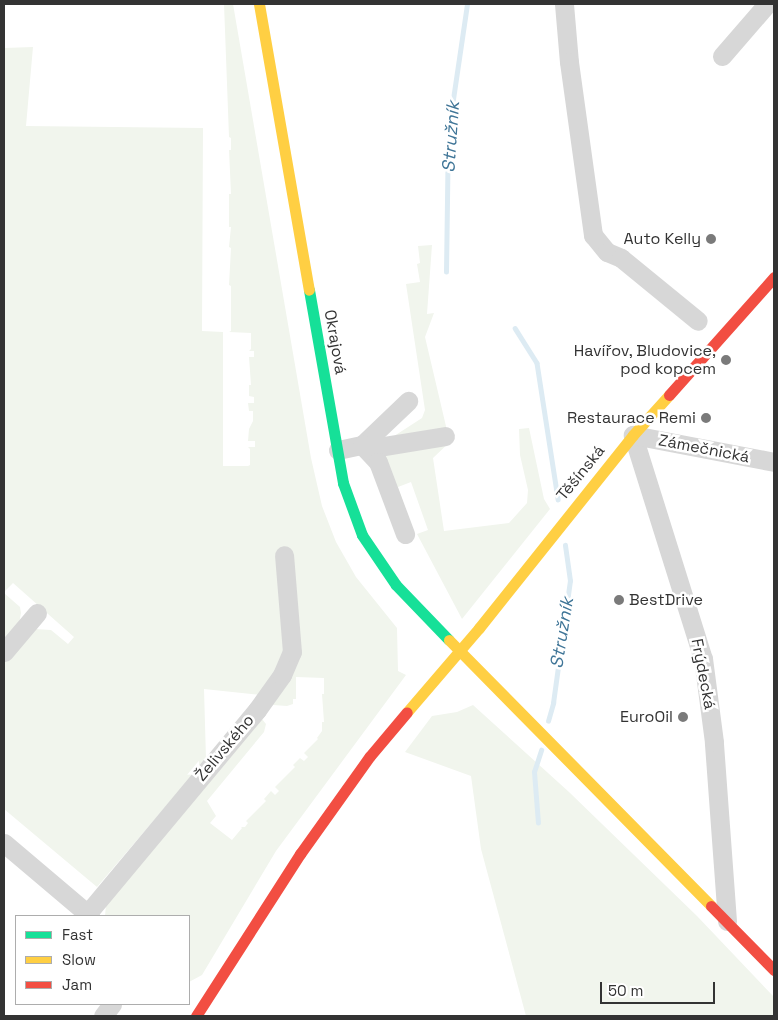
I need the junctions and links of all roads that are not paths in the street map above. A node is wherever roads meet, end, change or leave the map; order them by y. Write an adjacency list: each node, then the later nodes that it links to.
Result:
1 (259, 4): 11 (street, Okrajová)
2 (564, 4): 6 (street)
3 (766, 4): 4 (street)
4 (722, 56)
5 (774, 277): 8 (street, Těšínská)
6 (698, 320)
7 (408, 401): 10 (street)
8 (633, 435): 12 (street, Zámečnická); 16 (street, Těšínská); 20 (street, Frýdecká)
9 (445, 436): 10 (street)
10 (364, 447): 11 (street); 13 (street)
11 (338, 450): 16 (street, Okrajová)
12 (774, 462)
13 (405, 534)
14 (284, 555): 19 (street, Želivského)
15 (37, 614): 17 (street)
16 (459, 651): 20 (street); 23 (street, Těšínská)
17 (4, 652)
18 (4, 843): 19 (street)
19 (89, 915)
20 (727, 921): 21 (street)
21 (774, 970)
22 (111, 1005): 24 (street)
23 (196, 1005)
24 (103, 1016)

